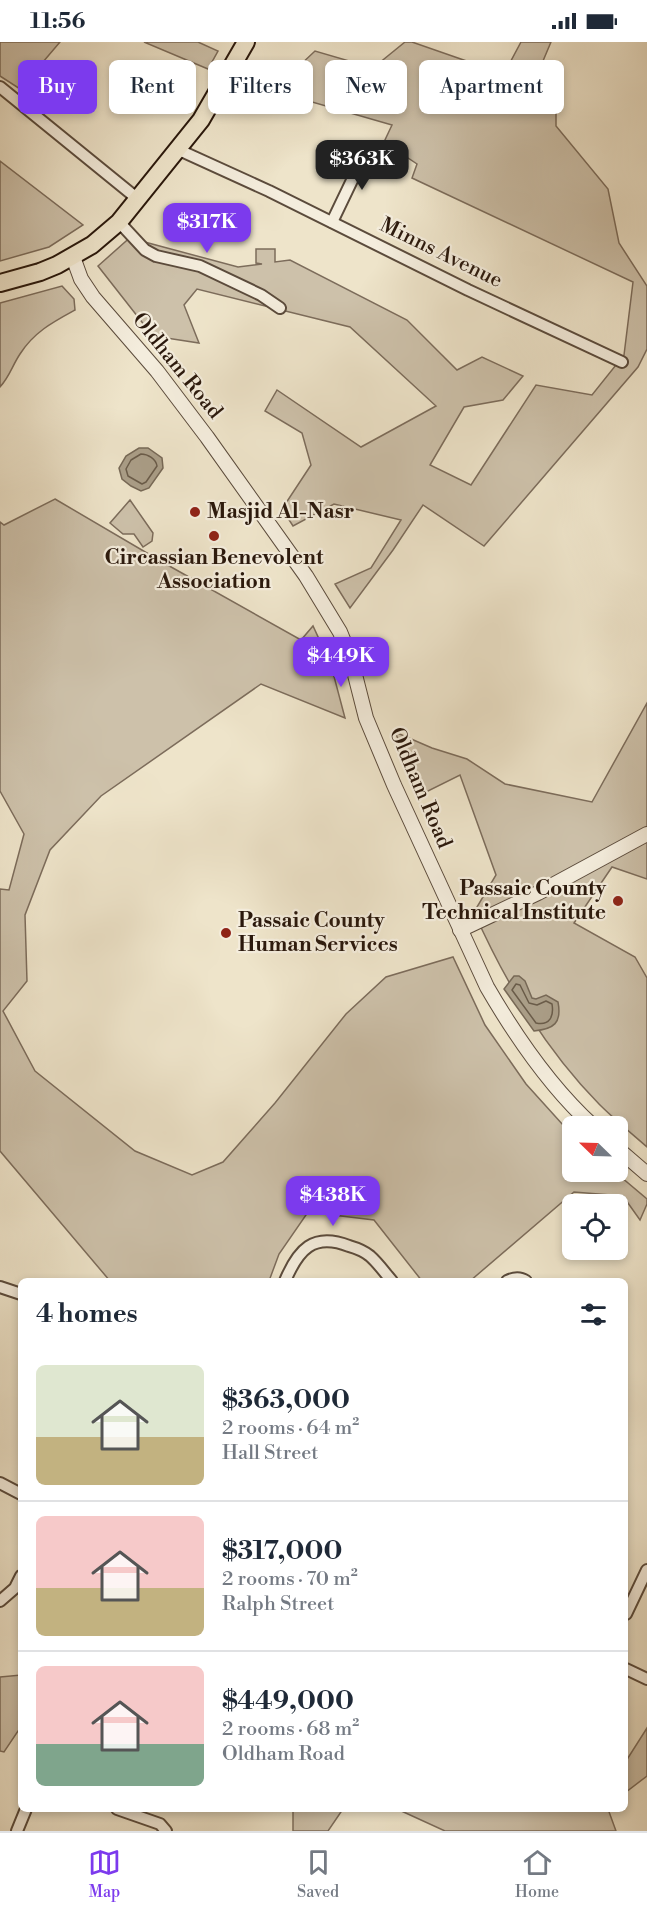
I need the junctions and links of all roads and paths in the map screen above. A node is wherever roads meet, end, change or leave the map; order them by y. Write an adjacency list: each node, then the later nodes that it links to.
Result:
1 (246, 42): 4 (main road)
2 (0, 87): 5 (street)
3 (367, 149): 7 (street)
4 (179, 150): 5 (main road); 7 (street, Minns Avenue)
5 (139, 200): 6 (main road)
6 (119, 222): 8 (main road); 10 (street)
7 (332, 222): 11 (street, Minns Avenue)
8 (74, 257): 9 (main road); 13 (street, Oldham Road)
9 (0, 283)
10 (280, 308)
11 (622, 362)
12 (647, 834): 13 (street)
13 (460, 930): 14 (street, Oldham Road)
14 (584, 1116)
15 (628, 1158): 16 (street)
16 (647, 1174)
17 (286, 1278): 18 (street)
18 (389, 1278)
19 (0, 1287): 20 (street)
20 (18, 1293)
21 (0, 1483): 22 (street)
22 (18, 1492)
23 (647, 1570): 26 (street)
24 (18, 1582): 25 (street)
25 (0, 1600)
26 (628, 1610)
27 (628, 1670): 28 (street)
28 (647, 1680)
29 (25, 1812): 31 (street)
30 (126, 1812): 32 (street)
31 (16, 1831)
32 (166, 1831)

